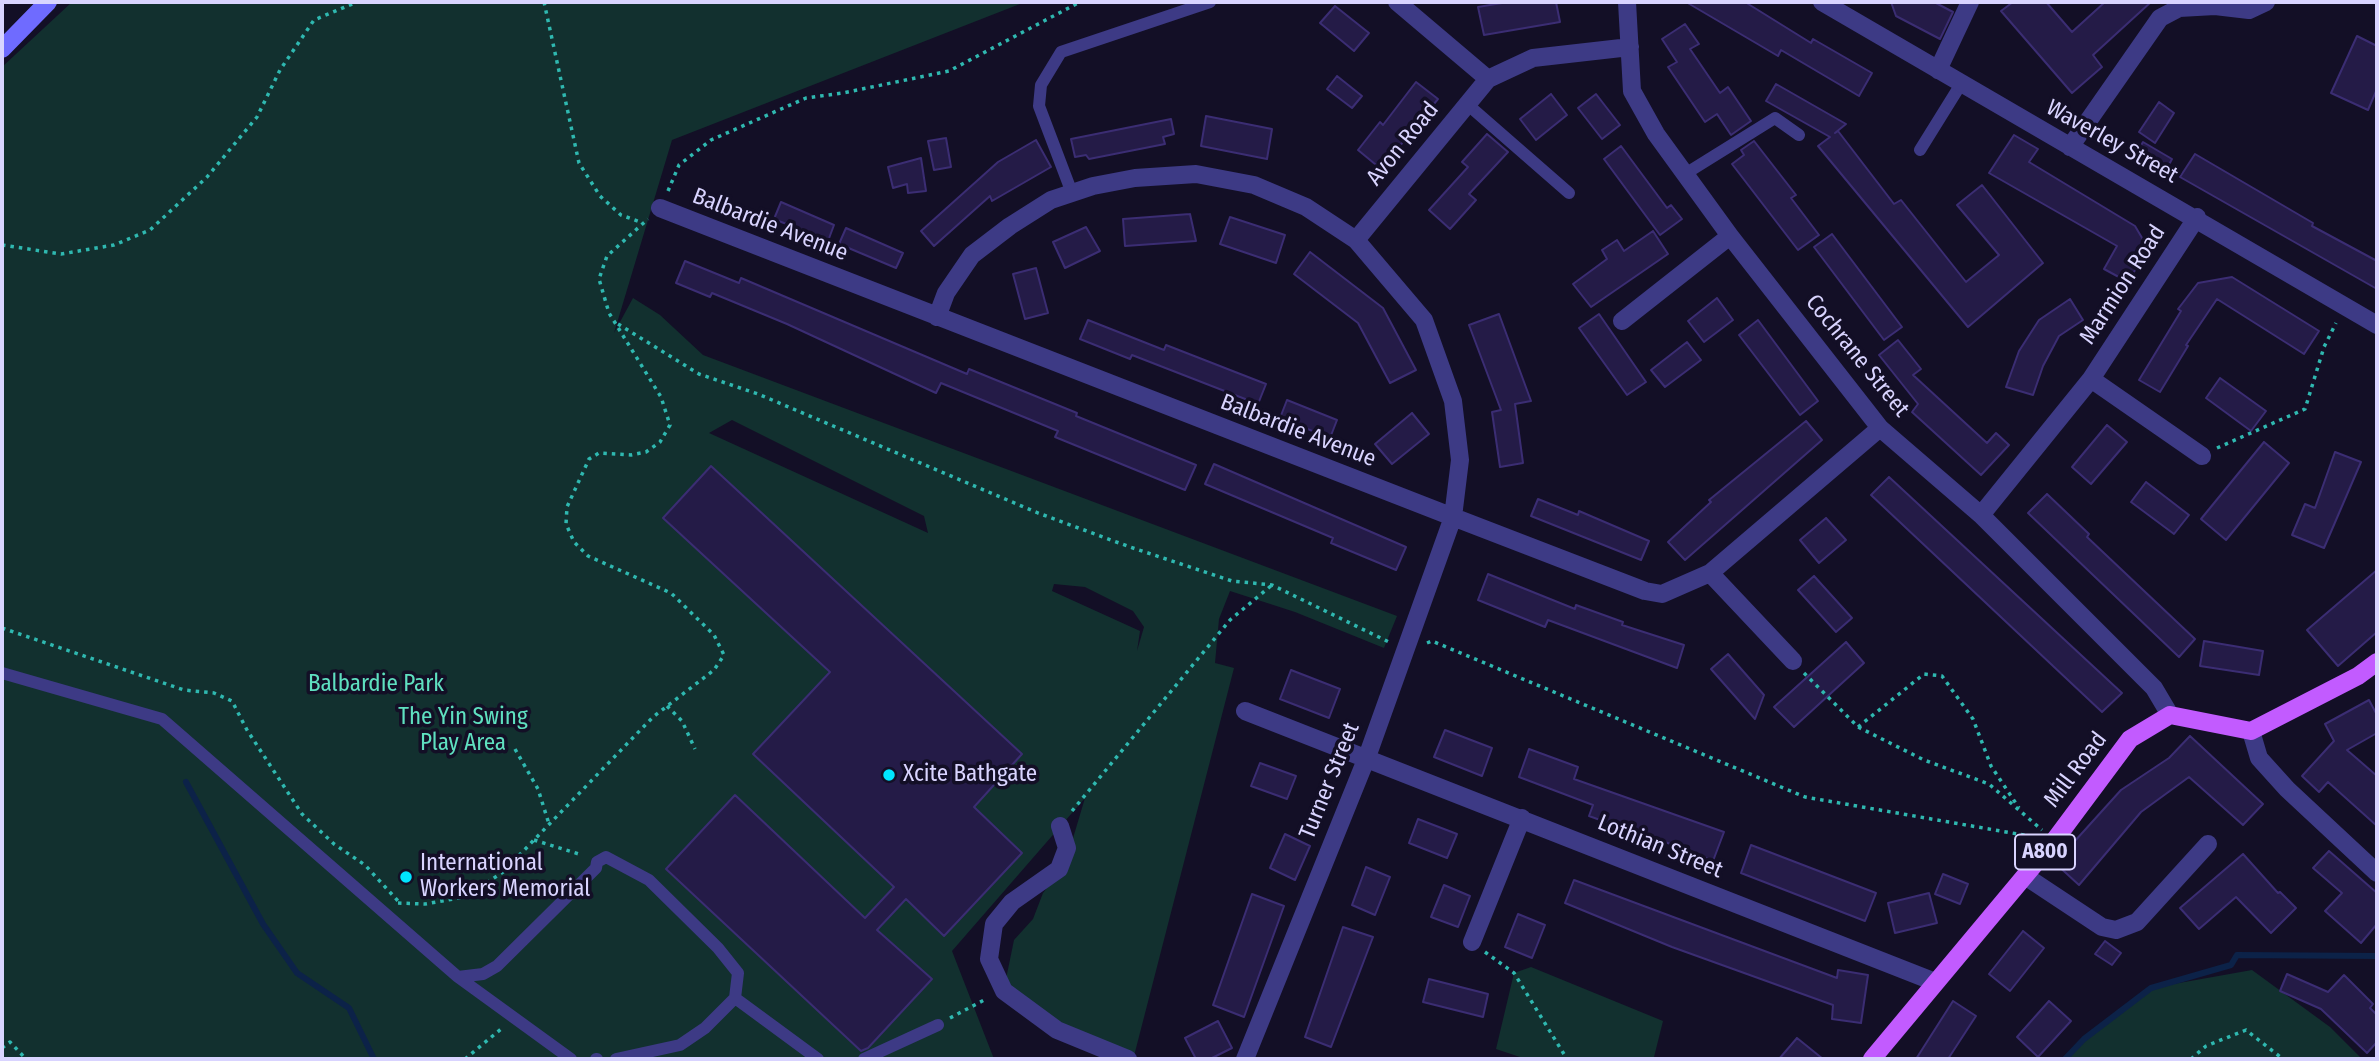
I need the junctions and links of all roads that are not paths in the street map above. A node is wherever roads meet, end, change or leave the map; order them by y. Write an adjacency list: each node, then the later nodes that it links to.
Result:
1 (48, 2): 10 (main road)
2 (1210, 2): 19 (lane)
3 (1397, 2): 12 (street)
4 (1627, 2): 9 (street, Cochrane Street)
5 (1970, 2): 11 (street)
6 (2266, 2): 8 (street)
7 (1833, 5): 11 (street, Waverley Street)
8 (2178, 5): 16 (street)
9 (1630, 47): 12 (street, Avon Road); 18 (street, Cochrane Street)
10 (2, 49)
11 (1938, 71): 13 (street, Waverley Street)
12 (1488, 79): 14 (street, Avon Road)
13 (1961, 84): 16 (street, Waverley Street); 17 (lane)
14 (1467, 104): 20 (lane); 24 (street, Avon Road)
15 (1799, 135): 18 (lane)
16 (2070, 147): 22 (street, Waverley Street)
17 (1920, 150)
18 (1685, 174): 23 (street, Cochrane Street)
19 (1072, 193): 24 (street, Turner Street); 25 (street, Turner Street)
20 (1569, 193)
21 (660, 208): 25 (street, Balbardie Avenue)
22 (2197, 217): 27 (street, Waverley Street); 28 (street, Marmion Road)
23 (1730, 236): 26 (street); 29 (street, Cochrane Street)
24 (1356, 240): 32 (street, Turner Street)
25 (937, 317): 32 (street, Balbardie Avenue)
26 (1622, 321)
27 (2377, 325)
28 (2091, 379): 30 (street, Marmion Road); 31 (street, Marmion Road)
29 (1880, 428): 31 (street, Cochrane Street); 33 (street, Balbardie Avenue)
30 (2202, 456)
31 (1981, 515): 38 (street, Cochrane Street)
32 (1452, 517): 33 (street, Balbardie Avenue); 40 (street, Turner Street)
33 (1710, 573): 34 (street)
34 (1793, 661)
35 (2377, 662): 39 (main road)
36 (2, 673): 47 (lane)
37 (1245, 711): 40 (street, Lothian Street)
38 (2170, 715): 39 (main road); 45 (main road, Mill Road / A800)
39 (2251, 731): 44 (street)
40 (1367, 757): 41 (street, Lothian Street); 57 (street, Turner Street)
41 (1522, 818): 46 (street); 48 (street, Lothian Street)
42 (1060, 826): 56 (street)
43 (2208, 845): 45 (street)
44 (2377, 873)
45 (2025, 876): 48 (main road, Mill Road / A800)
46 (1472, 942)
47 (458, 977): 49 (lane); 52 (lane)
48 (1935, 982): 51 (main road, Mill Road / A800)
49 (735, 998): 53 (lane); 54 (lane)
50 (938, 1025): 55 (lane)
51 (1885, 1052): 58 (main road, Mill Road / A800)
52 (570, 1059)
53 (617, 1059)
54 (817, 1059)
55 (864, 1059)
56 (1128, 1059)
57 (1245, 1059)
58 (1872, 1059)

